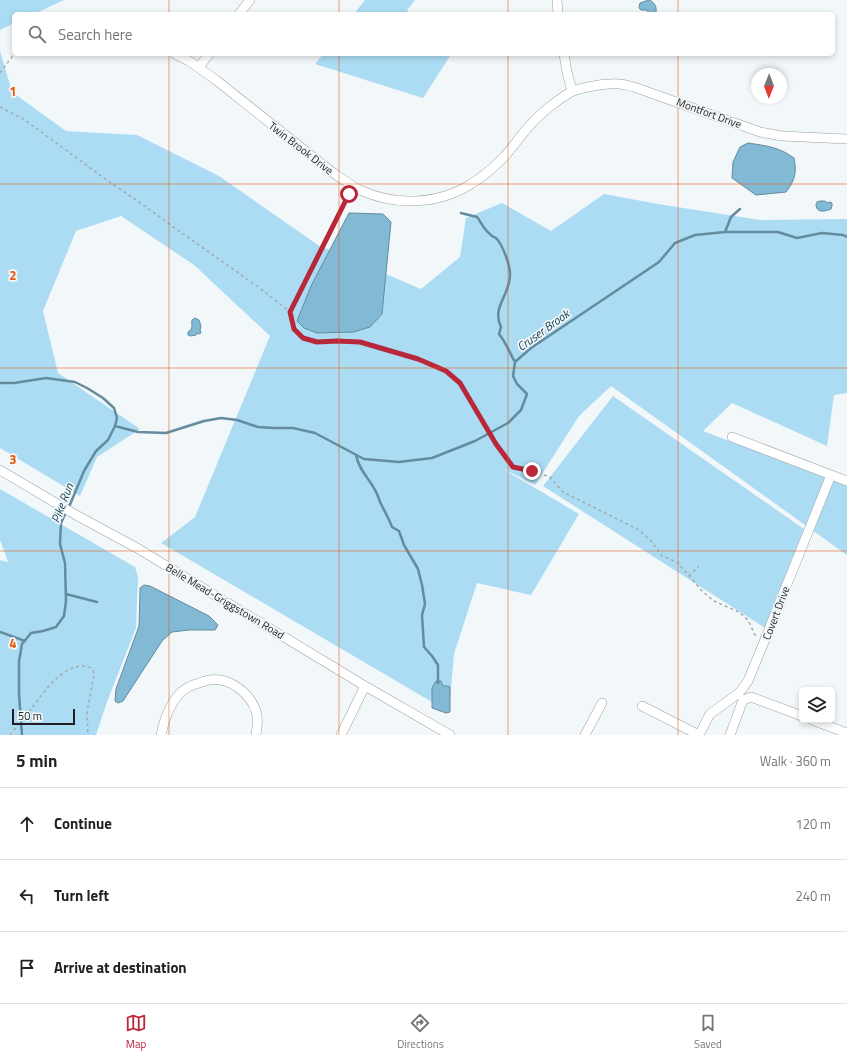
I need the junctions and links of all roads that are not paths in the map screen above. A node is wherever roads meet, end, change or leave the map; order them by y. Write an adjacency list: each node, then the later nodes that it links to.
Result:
1 (250, 0): 3 (street)
2 (557, 0): 4 (street)
3 (241, 12)
4 (558, 12)
5 (179, 56): 8 (street, Twin Brook Drive)
6 (207, 56): 8 (street)
7 (564, 56): 9 (street)
8 (199, 67): 10 (street, Twin Brook Drive)
9 (572, 92): 10 (street, Montfort Drive); 11 (street, Montfort Drive)
10 (533, 121)
11 (847, 139)
12 (732, 437): 14 (street)
13 (0, 470): 16 (street, Belle Mead-Griggstown Road)
14 (831, 475): 15 (street); 17 (street, Covert Drive)
15 (847, 481)
16 (365, 686): 25 (street); 26 (street, Belle Mead-Griggstown Road)
17 (741, 697): 20 (street); 28 (street, Covert Drive); 29 (street)
18 (602, 703): 27 (street)
19 (642, 706): 28 (street)
20 (799, 715)
21 (820, 723): 22 (street)
22 (847, 733)
23 (161, 735): 24 (street)
24 (256, 735)
25 (341, 735)
26 (450, 735)
27 (585, 735)
28 (699, 735)
29 (730, 735)

